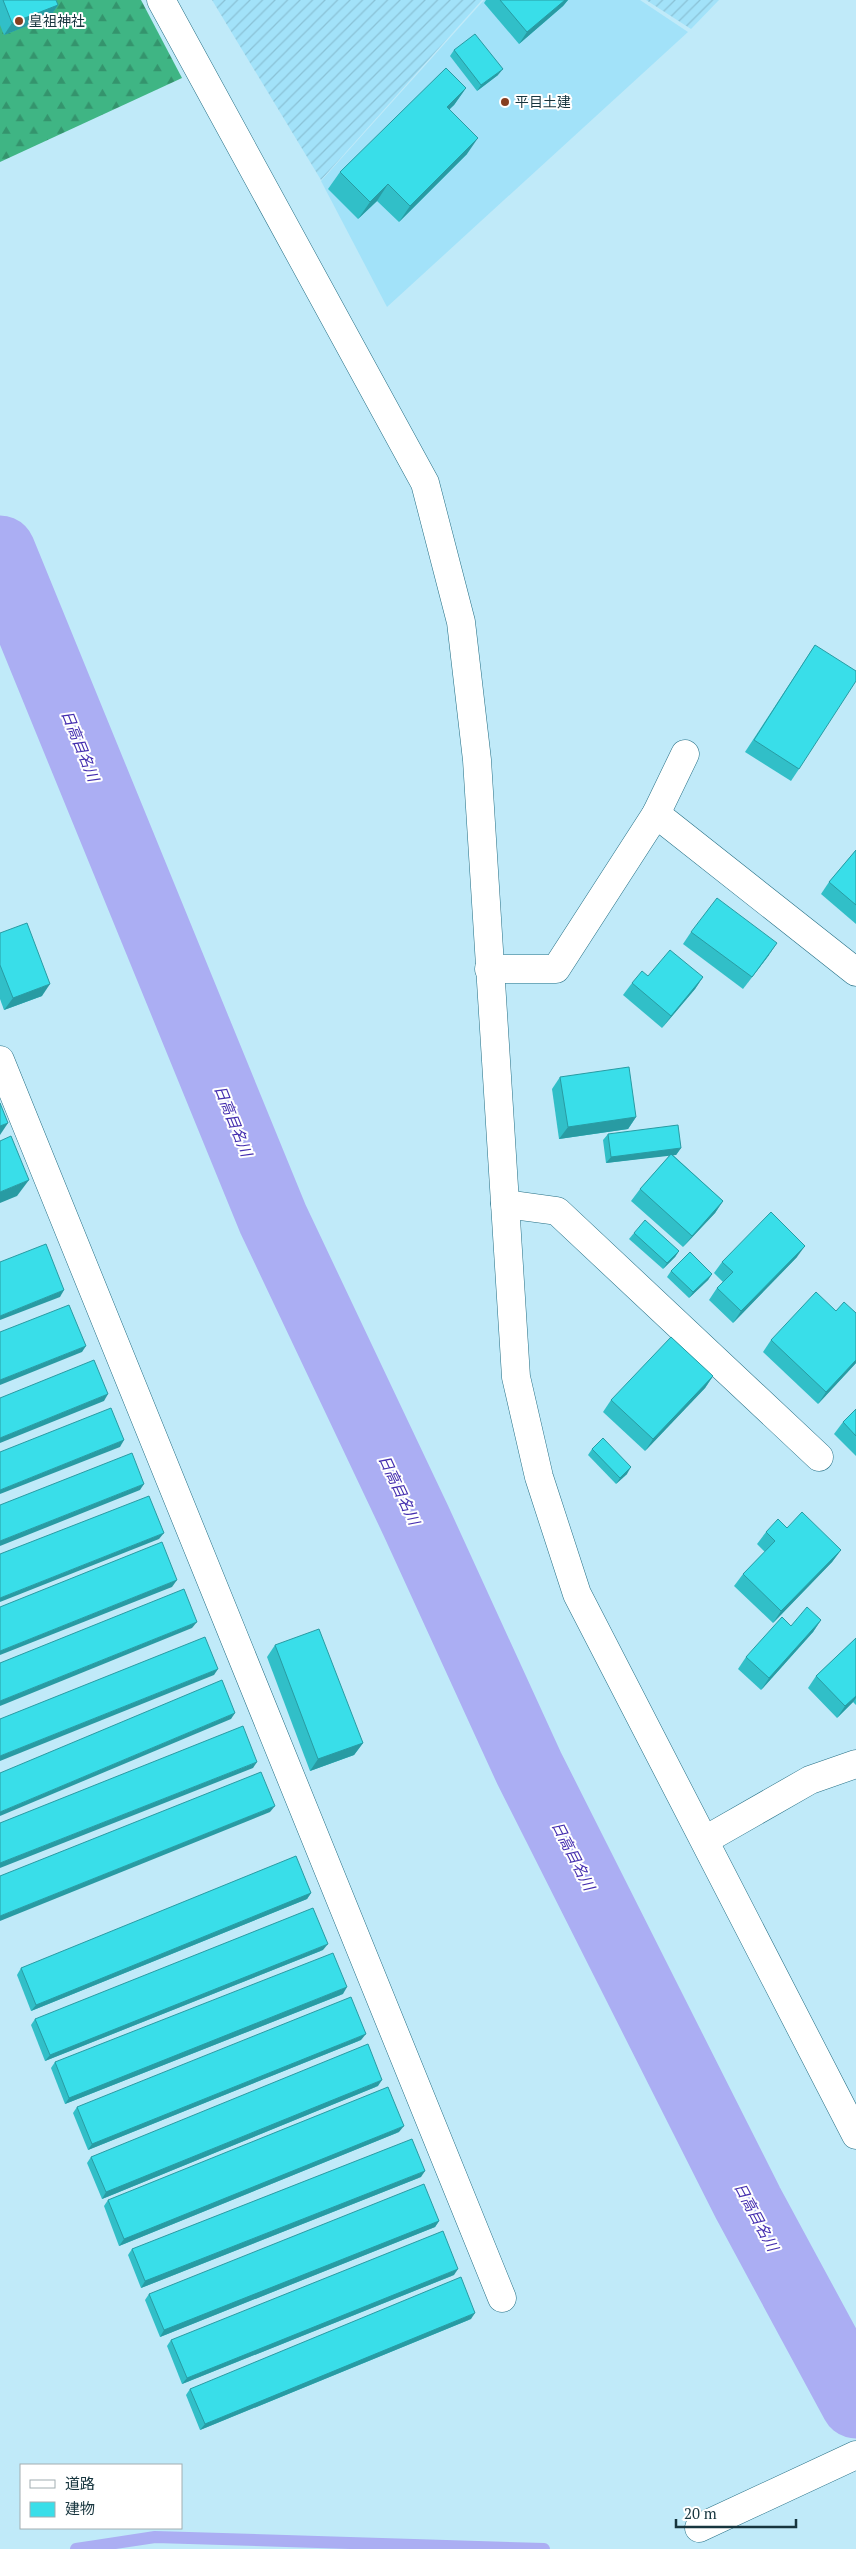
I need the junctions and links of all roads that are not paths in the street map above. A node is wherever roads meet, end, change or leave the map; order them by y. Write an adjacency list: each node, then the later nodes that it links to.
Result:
1 (161, 0): 4 (street)
2 (685, 754): 3 (street)
3 (656, 814): 4 (street); 5 (street)
4 (489, 968): 7 (street)
5 (856, 972)
6 (0, 1060): 12 (street)
7 (505, 1204): 8 (street); 10 (street)
8 (819, 1457)
9 (856, 1764): 10 (street)
10 (705, 1840): 11 (street)
11 (856, 2135)
12 (502, 2298)
13 (856, 2455): 14 (street)
14 (699, 2528)

